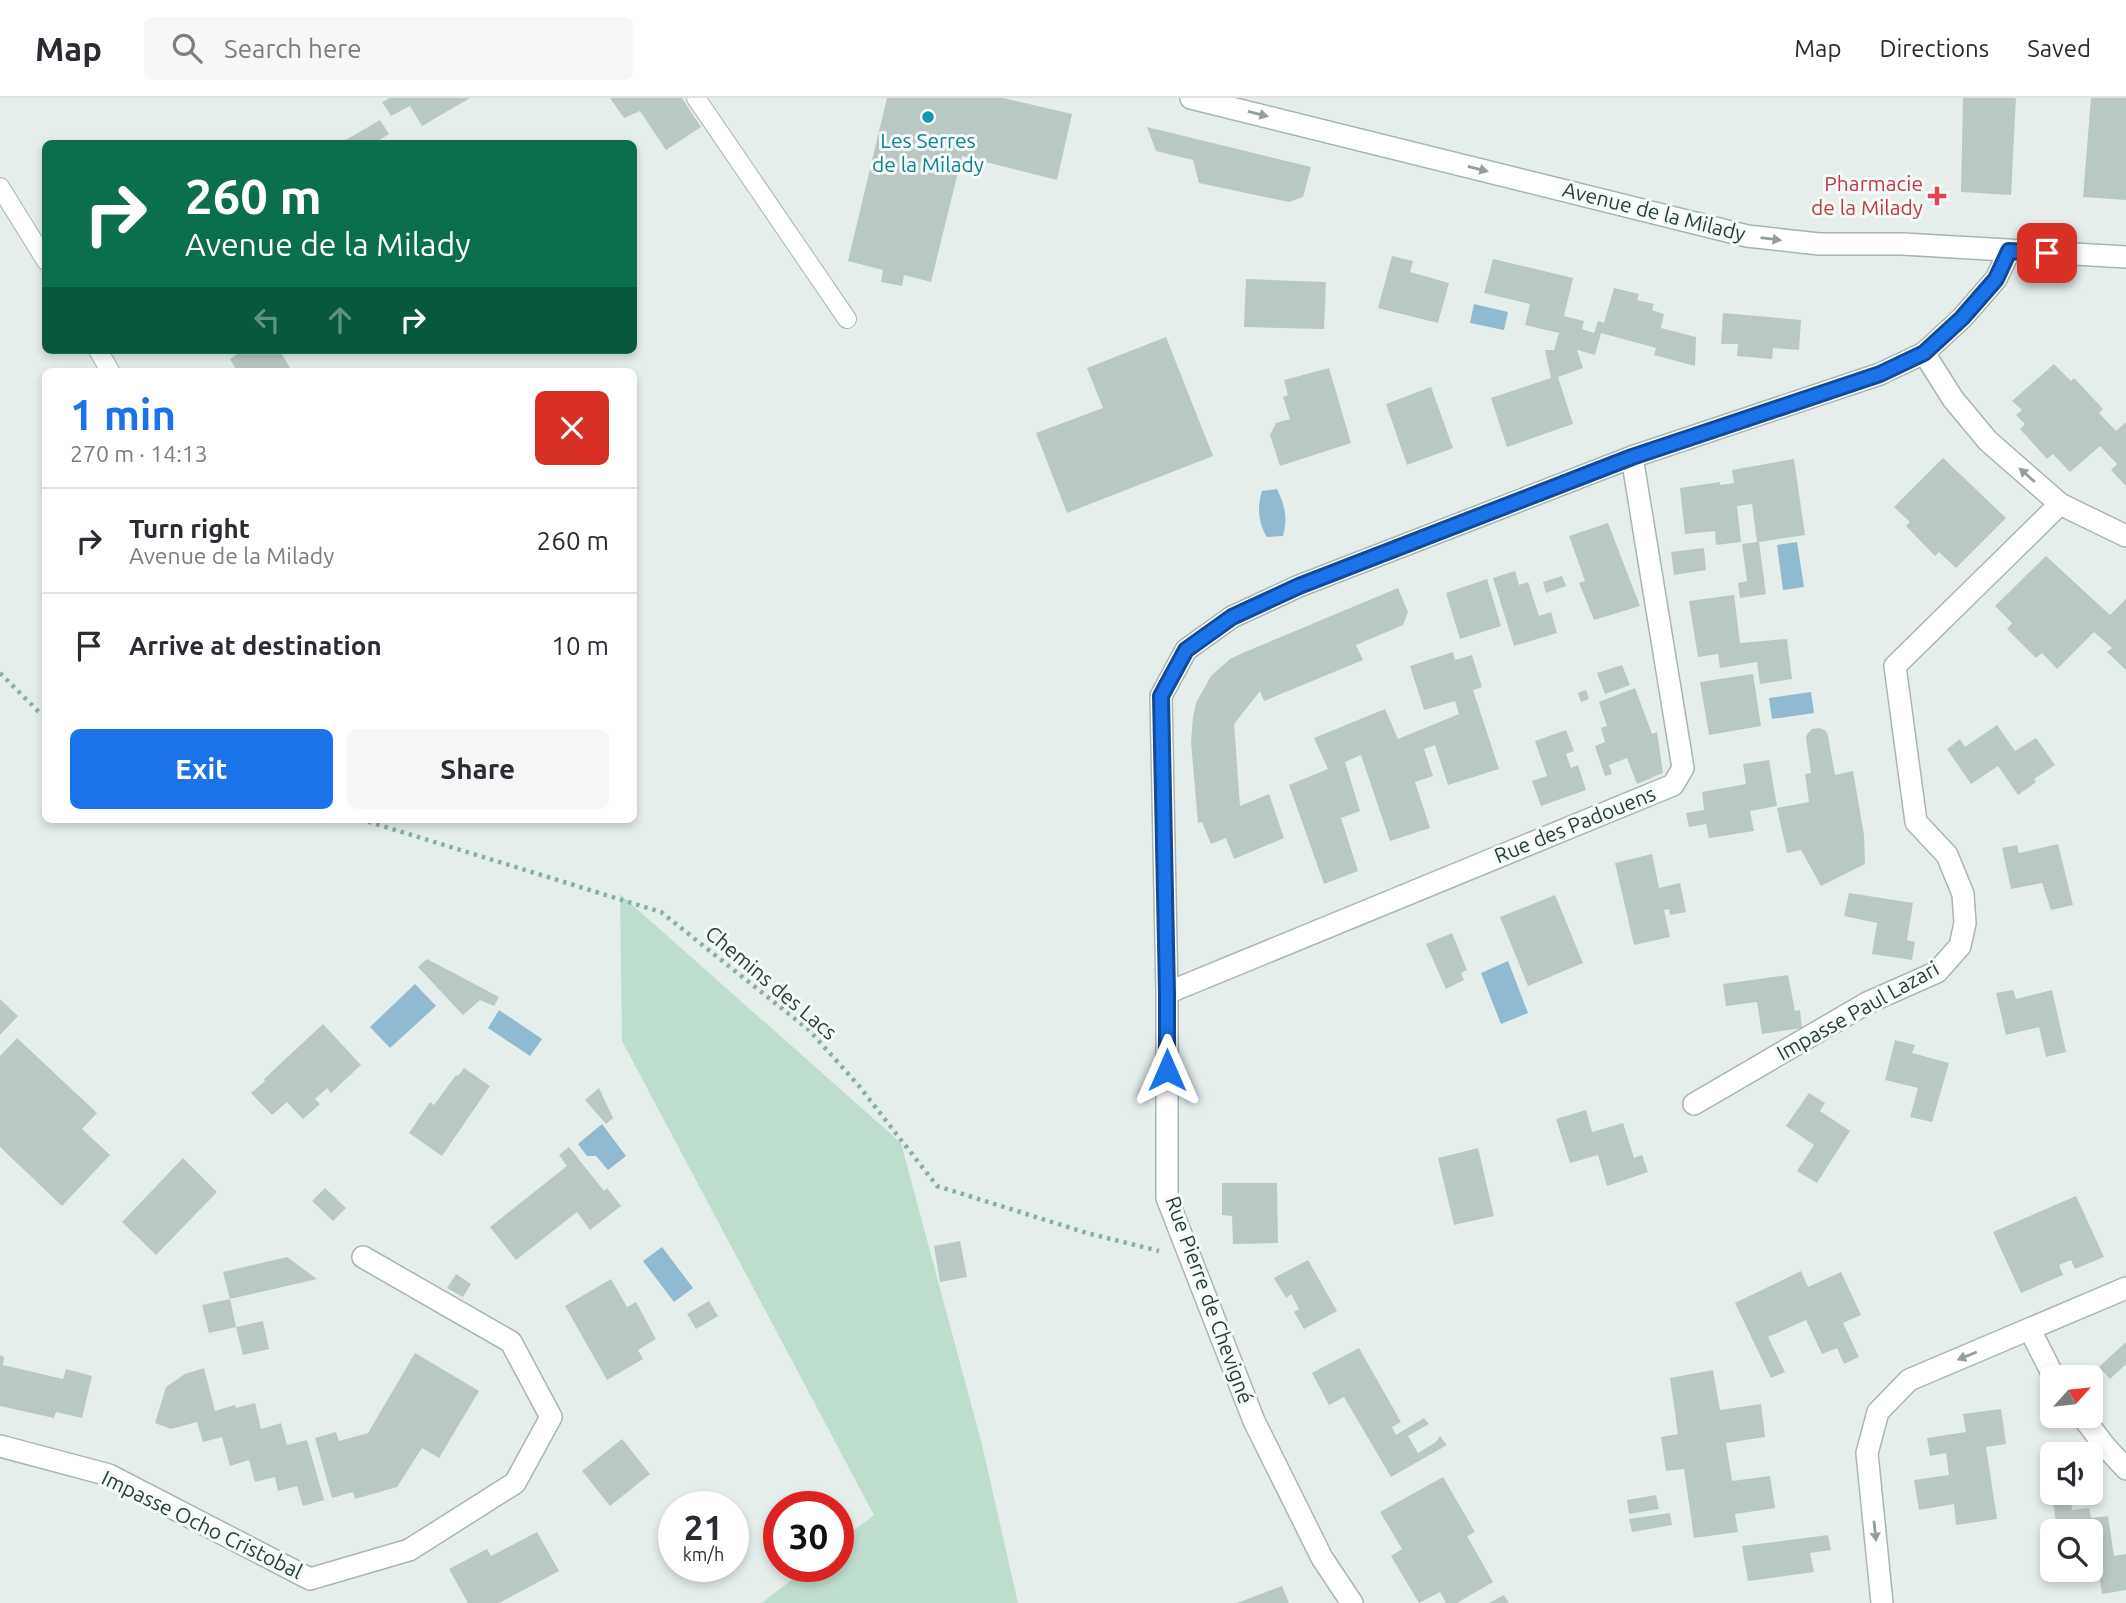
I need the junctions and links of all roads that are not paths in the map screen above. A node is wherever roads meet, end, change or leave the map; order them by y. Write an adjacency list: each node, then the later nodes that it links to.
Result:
1 (696, 98): 7 (lane)
2 (1191, 98): 4 (street, Avenue de la Milady, one-way to 4)
3 (0, 187): 5 (lane)
4 (2009, 251): 6 (street, Avenue de la Milady); 8 (street, Rue Pierre de Chevigné)
5 (42, 255)
6 (2126, 257)
7 (847, 319)
8 (1924, 353): 9 (street, Rue Pierre de Chevigné); 10 (street, one-way to 8)
9 (1632, 457): 12 (street, Rue Pierre de Chevigné); 12 (street, Rue des Padouens)
10 (2060, 504): 11 (street); 13 (street, Impasse Paul Lazari)
11 (2126, 536)
12 (1167, 993): 21 (street, Rue Pierre de Chevigné)
13 (1694, 1104)
14 (363, 1257): 19 (street, Impasse Ocho Cristobal)
15 (2126, 1288): 16 (street)
16 (2030, 1330): 17 (street); 22 (street, one-way to 22)
17 (2048, 1365)
18 (2091, 1428): 20 (street)
19 (0, 1446)
20 (2126, 1469)
21 (1352, 1603)
22 (1882, 1603)

